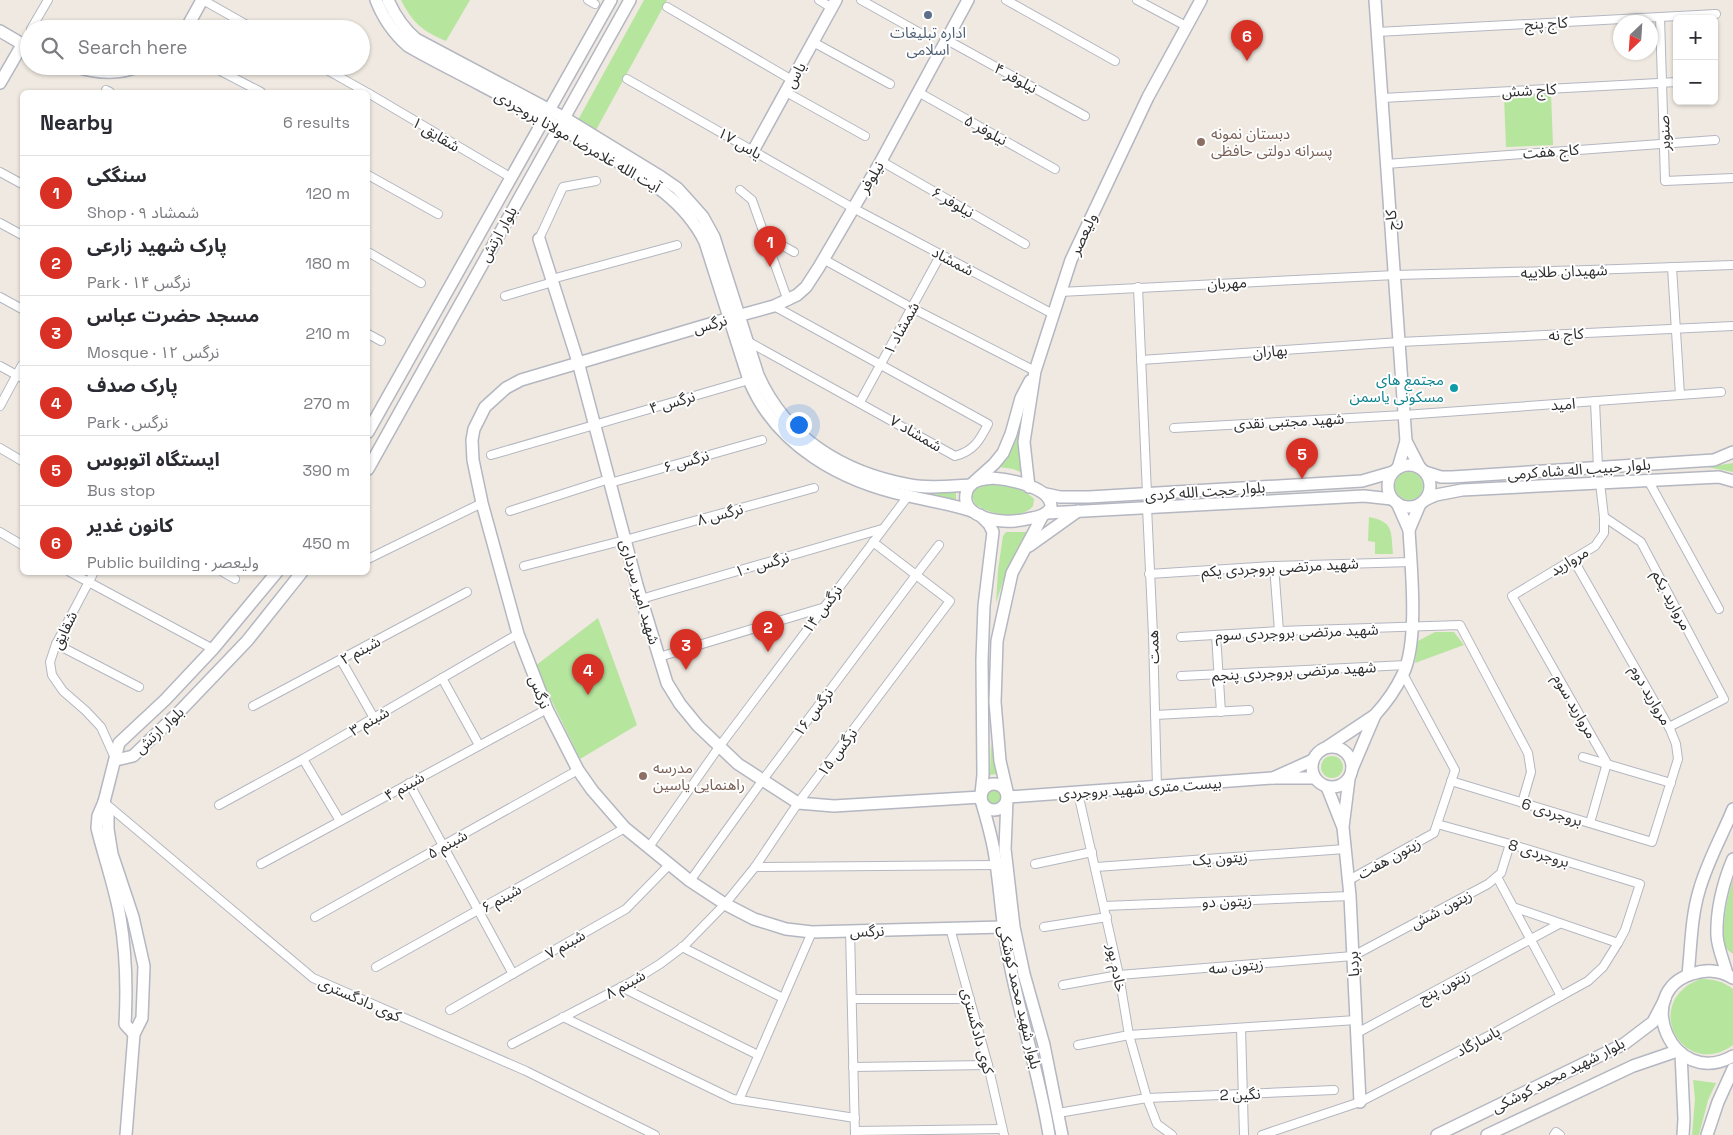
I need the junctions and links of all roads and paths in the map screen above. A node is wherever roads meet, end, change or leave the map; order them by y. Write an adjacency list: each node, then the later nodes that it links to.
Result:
1 (48, 0): 18 (street)
2 (202, 0): 19 (main road); 20 (street)
3 (376, 0): 44 (main road, آیت الله غلامرضا مولانا بروجردی)
4 (388, 0): 44 (main road, آیت الله غلامرضا مولانا بروجردی)
5 (611, 0): 44 (main road, بلوار ارتش)
6 (630, 0): 46 (main road, بلوار ارتش)
7 (819, 0): 14 (street)
8 (861, 0): 24 (street)
9 (968, 0): 26 (main road, نیلوفر)
10 (1006, 0): 29 (street)
11 (1137, 0): 21 (street)
12 (1201, 0): 21 (main road, ولیعصر)
13 (1375, 0): 23 (main road, کاج)
14 (834, 4): 27 (main road, یاس)
15 (667, 7): 33 (street)
16 (1716, 14): 17 (street, کاج پنج)
17 (1660, 17): 23 (street, کاج پنج); 35 (street, صنوبر)
18 (36, 20)
19 (191, 20)
20 (238, 20)
21 (1186, 26): 79 (main road, ولیعصر)
22 (0, 31): 25 (main road)
23 (1377, 32): 43 (main road, کاج)
24 (922, 34)
25 (20, 38)
26 (947, 40): 41 (main road, نیلوفر); 45 (street, نیلوفر ۴)
27 (813, 42): 33 (main road, یاس); 37 (street)
28 (20, 51): 36 (main road)
29 (1115, 61)
30 (228, 75): 38 (street)
31 (335, 75): 39 (street, شقایق ۱)
32 (627, 79): 50 (street, یاس ۱۷)
33 (792, 80): 40 (main road, یاس)
34 (1673, 82): 35 (street, کاج شش)
35 (1662, 83): 43 (street, کاج شش); 49 (street, صنوبر)
36 (0, 84)
37 (890, 84)
38 (257, 90)
39 (361, 90)
40 (786, 92): 47 (street); 50 (main road, یاس)
41 (918, 92): 51 (main road, نیلوفر); 53 (street, نیلوفر ۵)
42 (370, 95): 55 (street, شقایق ۱)
43 (1382, 98): 52 (main road, کاج)
44 (547, 114): 46 (main road, آیت الله غلامرضا مولانا بروجردی); 108 (main road, بلوار ارتش)
45 (1085, 116)
46 (560, 122): 87 (main road, آیت الله غلامرضا مولانا بروجردی); 116 (main road, بلوار ارتش)
47 (865, 136)
48 (1716, 140): 49 (street, کاج هفت)
49 (1664, 143): 52 (street, کاج هفت); 57 (street, صنوبر)
50 (753, 151): 61 (street, یاس ۱۷)
51 (881, 161): 61 (main road, نیلوفر); 67 (street, نیلوفر ۶)
52 (1386, 164): 75 (main road, کاج)
53 (1055, 169)
54 (0, 172): 59 (street)
55 (505, 174)
56 (370, 176): 62 (street)
57 (1733, 178)
58 (596, 181): 66 (street)
59 (20, 183)
60 (740, 190): 65 (street)
61 (853, 208): 71 (street, شمشاد); 72 (main road, نیلوفر)
62 (438, 214)
63 (0, 224): 64 (street)
64 (20, 235)
65 (765, 236): 69 (street); 82 (street)
66 (539, 239): 76 (main road, شهید امیر سرداری)
67 (1025, 244)
68 (677, 245): 76 (street)
69 (794, 252)
70 (370, 253): 77 (street)
71 (941, 254): 85 (street, شمشاد ۱); 86 (street, شمشاد)
72 (823, 259): 82 (main road, نیلوفر); 85 (street)
73 (1733, 264): 74 (street, شهیدان طلاییه)
74 (1672, 267): 75 (street, شهیدان طلاییه); 89 (street)
75 (1395, 275): 78 (street, مهربان); 93 (main road, کاج)
76 (552, 281): 80 (street); 95 (main road, شهید امیر سرداری)
77 (421, 283)
78 (1138, 287): 79 (street, مهربان); 94 (street)
79 (1060, 292): 86 (main road, ولیعصر)
80 (505, 296)
81 (0, 297): 84 (street)
82 (788, 301): 83 (main road, نیلوفر)
83 (774, 306): 87 (main road, نیلوفر); 97 (street)
84 (20, 308)
85 (912, 308): 97 (street, شمشاد ۱); 98 (street)
86 (1053, 314): 98 (main road, ولیعصر)
87 (735, 317): 92 (main road, آیت الله غلامرضا مولانا بروجردی); 95 (main road, نرگس); 100 (main road, آیت الله غلامرضا مولانا بروجردی)
88 (1733, 326): 89 (street, کاج نه)
89 (1676, 328): 93 (street, کاج نه); 102 (street)
90 (370, 335): 91 (street)
91 (381, 341)
92 (747, 341): 104 (street); 127 (main road, آیت الله غلامرضا مولانا بروجردی)
93 (1400, 342): 94 (street, بهاران); 106 (main road, کاج)
94 (1141, 360): 129 (street)
95 (578, 362): 107 (main road, شهید امیر سرداری); 132 (main road, نرگس)
96 (0, 366): 99 (street)
97 (880, 366): 104 (street, شمشاد ۱); 104 (street, شمشاد ۷)
98 (1035, 371): 124 (main road); 125 (main road, ولیعصر)
99 (20, 377): 105 (street)
100 (749, 380): 107 (street, نرگس ۴); 127 (main road, آیت الله غلامرضا مولانا بروجردی)
101 (1721, 392): 102 (street, امید)
102 (1680, 395): 103 (street, امید)
103 (1595, 401): 106 (street, امید); 117 (street)
104 (860, 402)
105 (0, 406)
106 (1404, 415): 109 (street, شهید مجتبی نقدی); 111 (main road, کاج)
107 (595, 424): 114 (street, نرگس ۴); 121 (main road, شهید امیر سرداری)
108 (370, 428)
109 (1174, 428)
110 (762, 440): 121 (street, نرگس ۶)
111 (1406, 440): 118 (main road, کاج); 119 (main road, کاج)
112 (0, 448): 115 (street)
113 (1733, 452): 117 (main road, بلوار حبیب اله شاه کرمی)
114 (491, 455)
115 (20, 460)
116 (370, 465)
117 (1598, 468): 119 (main road, بلوار حبیب اله شاه کرمی)
118 (1395, 470): 119 (main road); 129 (main road, بلوار حجت الله کردی); 130 (main road)
119 (1422, 470): 131 (main road)
120 (1648, 480): 122 (main road, بلوار حبیب اله شاه کرمی); 123 (main road, بلوار حبیب اله شاه کرمی); 165 (street)
121 (610, 481): 134 (street, نرگس ۶); 142 (main road, شهید امیر سرداری)
122 (1733, 481)
123 (1600, 482): 131 (main road, بلوار حبیب اله شاه کرمی); 138 (street, مروارید)
124 (973, 483): 125 (main road); 127 (main road, آیت الله غلامرضا مولانا بروجردی); 136 (main road)
125 (1029, 486): 128 (main road)
126 (814, 488): 142 (street, نرگس ۸)
127 (909, 491): 136 (main road, آیت الله غلامرضا مولانا بروجردی); 139 (street, نرگس ۱۴)
128 (1046, 494): 129 (main road, بلوار حجت الله کردی); 137 (main road)
129 (1147, 494)
130 (1395, 501): 131 (main road); 133 (main road, بلوار حجت الله کردی); 140 (main road)
131 (1422, 502): 140 (main road)
132 (482, 503): 147 (street); 168 (main road, نرگس)
133 (1147, 507): 135 (main road, بلوار حجت الله کردی); 153 (street, همت)
134 (510, 511)
135 (1078, 511): 137 (main road, بلوار حجت الله کردی); 146 (main road)
136 (976, 513): 137 (main road); 208 (main road, بلوار شهید محمد کوشکی)
137 (1045, 514): 146 (main road, بلوار شهید محمد کوشکی)
138 (1604, 517): 148 (street, مروارید); 187 (street, مروارید یکم)
139 (882, 529): 143 (street, نرگس ۱۴); 163 (street, نرگس ۱۰)
140 (1409, 530): 149 (main road)
141 (0, 532): 144 (street)
142 (625, 540): 150 (street, نرگس ۸); 163 (main road, شهید امیر سرداری)
143 (872, 542): 152 (street); 164 (street, نرگس ۱۴)
144 (20, 544)
145 (939, 545): 152 (street, نرگس ۱۶)
146 (1027, 547): 207 (main road, بلوار شهید محمد کوشکی)
147 (370, 559)
148 (1573, 559): 162 (street, مروارید); 187 (street, مروارید دوم)
149 (1410, 562): 151 (street, شهید مرتضی بروجردی یکم); 166 (main road)
150 (524, 566)
151 (1274, 566): 153 (street, شهید مرتضی بروجردی یکم); 167 (street)
152 (916, 574): 200 (street, نرگس ۱۶); 210 (street, نرگس ۱۵)
153 (1149, 574): 184 (street, همت)
154 (75, 575): 160 (street)
155 (93, 575): 160 (street, شقایق)
156 (228, 575): 159 (street)
157 (275, 575): 172 (main road, بلوار ارتش)
158 (300, 575): 193 (main road, بلوار ارتش)
159 (235, 579)
160 (89, 583): 171 (street, شقایق); 172 (street)
161 (467, 592): 174 (street, شبنم ۲)
162 (1512, 596): 195 (street, مروارید سوم)
163 (641, 599): 173 (main road, شهید امیر سرداری)
164 (823, 608): 173 (street); 189 (street, نرگس ۱۴)
165 (1720, 609)
166 (1412, 627): 167 (street, شهید مرتضی بروجردی سوم); 175 (main road); 211 (street, شهید مرتضی بروجردی سوم)
167 (1279, 631): 169 (street, شهید مرتضی بروجردی سوم)
168 (518, 634): 178 (street, شبنم ۳); 181 (main road, نرگس)
169 (1216, 635): 170 (street, شهید مرتضی بروجردی سوم); 176 (street)
170 (1181, 638)
171 (56, 644): 179 (street); 193 (street, شقایق)
172 (213, 649): 193 (main road, بلوار ارتش)
173 (659, 657): 189 (main road, شهید امیر سرداری)
174 (341, 660): 180 (street, شبنم ۲); 186 (street)
175 (1405, 670): 176 (street, شهید مرتضی بروجردی پنجم); 185 (main road); 201 (street)
176 (1218, 674): 177 (street, شهید مرتضی بروجردی پنجم); 183 (street)
177 (1181, 676)
178 (442, 678): 186 (street, شبنم ۳); 188 (street)
179 (139, 687)
180 (253, 706)
181 (547, 709): 188 (street, شبنم ۴); 196 (main road, نرگس)
182 (1250, 710): 183 (street)
183 (1221, 712): 184 (street)
184 (1155, 715): 204 (street, همت)
185 (1375, 715): 190 (main road); 197 (main road)
186 (374, 718): 192 (street, شبنم ۳)
187 (1669, 727): 203 (street, مروارید دوم)
188 (479, 745): 202 (street, شبنم ۴)
189 (719, 747): 200 (main road, شهید امیر سرداری); 222 (street, نرگس ۱۴)
190 (1328, 747): 194 (main road); 197 (main road)
191 (1583, 757): 195 (street)
192 (304, 759): 212 (street, شبنم ۳); 214 (street)
193 (116, 760): 209 (main road)
194 (1313, 760): 198 (main road, بیست متری شهید بروجردی); 199 (main road)
195 (1608, 763): 203 (street); 215 (street)
196 (578, 770): 218 (main road, نرگس); 221 (street, شبنم ۵)
197 (1350, 774): 205 (main road); 217 (main road)
198 (1273, 778): 199 (main road, بیست متری شهید بروجردی); 204 (main road, بیست متری شهید بروجردی)
199 (1314, 778): 205 (main road)
200 (762, 781): 210 (main road, شهید امیر سرداری); 234 (street, نرگس ۱۶)
201 (1451, 781): 211 (street, بروجردی 6); 216 (street, زیتون هفت)
202 (408, 783): 214 (street, شبنم ۴); 221 (street)
203 (1670, 783): 219 (street, مروارید دوم)
204 (1157, 787): 206 (main road, بیست متری شهید بروجردی)
205 (1328, 787): 217 (main road)
206 (1078, 793): 207 (main road, بیست متری شهید بروجردی); 224 (street, خادم پور)
207 (1007, 796): 208 (main road); 208 (main road); 285 (main road, بلوار شهید محمد کوشکی)
208 (981, 797): 210 (main road, شهید امیر سرداری); 228 (main road, بلوار شهید محمد کوشکی)
209 (104, 802): 270 (main road); 270 (main road); 290 (street, کوی دادگستری)
210 (798, 803): 230 (street, نرگس ۱۵)
211 (1522, 803): 215 (street, بروجردی 6)
212 (219, 805)
213 (1733, 809): 256 (main road)
214 (340, 821): 226 (street, شبنم ۴)
215 (1590, 823): 219 (street, بروجردی 6)
216 (1437, 824): 220 (street, بروجردی 8); 233 (street, زیتون هفت)
217 (1343, 827): 223 (main road, بردیا)
218 (625, 828): 222 (main road, نرگس); 240 (street, شبنم ۶)
219 (1652, 842)
220 (1510, 844): 232 (street); 235 (street, بروجردی 8)
221 (443, 846): 240 (street); 241 (street, شبنم ۵)
222 (649, 847): 227 (main road, نرگس)
223 (1345, 849): 231 (street, زیتون یک); 233 (main road, بردیا)
224 (1092, 852): 229 (street); 231 (street, خادم پور)
225 (1733, 859): 257 (main road)
226 (261, 864)
227 (670, 864): 234 (main road, نرگس); 254 (street, شبنم ۷)
228 (996, 864): 230 (street); 244 (main road, بلوار شهید محمد کوشکی)
229 (1035, 864)
230 (755, 867): 237 (street, نرگس ۱۵)
231 (1096, 867): 238 (street, خادم پور)
232 (1497, 877): 239 (street); 252 (street, زیتون شش)
233 (1349, 880): 236 (main road, بردیا)
234 (690, 881): 237 (main road, نرگس)
235 (1640, 884): 250 (street, پاسارگاد)
236 (1350, 896): 238 (street, زیتون دو); 252 (main road, بردیا)
237 (725, 904): 247 (main road, نرگس); 251 (street, شبنم ۸)
238 (1104, 906): 242 (street, خادم پور)
239 (1513, 907): 243 (street); 249 (street)
240 (478, 910): 253 (street, شبنم ۶); 254 (street)
241 (315, 917)
242 (1107, 917): 245 (street); 255 (street, خادم پور)
243 (1559, 924): 249 (street); 250 (street)
244 (1003, 926): 246 (main road, نرگس); 291 (main road, بلوار شهید محمد کوشکی)
245 (1044, 927)
246 (950, 928): 248 (main road, نرگس); 263 (street, کوی دادگستری)
247 (812, 932): 248 (main road, نرگس); 261 (street)
248 (850, 932): 262 (street)
249 (1531, 940): 260 (street); 269 (street, زیتون پنج)
250 (1618, 943): 260 (street, پاسارگاد)
251 (682, 947): 259 (street, شبنم ۸); 261 (street)
252 (1353, 956): 255 (street, زیتون سه); 267 (main road, بردیا)
253 (376, 967)
254 (513, 974): 265 (street, شبنم ۷)
255 (1119, 975): 258 (street, زیتون سه); 271 (street, خادم پور)
256 (1688, 975): 257 (main road); 264 (main road, بلوار شهید محمد کوشکی)
257 (1730, 976)
258 (1063, 985)
259 (621, 987): 266 (street, شبنم ۸); 275 (street)
260 (1561, 996): 284 (street, پاسارگاد)
261 (783, 998): 275 (street)
262 (852, 999): 263 (street); 278 (street)
263 (970, 999): 277 (street, کوی دادگستری)
264 (1665, 999): 274 (main road); 296 (main road, بلوار شهید محمد کوشکی)
265 (450, 1010)
266 (563, 1017): 272 (street, شبنم ۸); 283 (street)
267 (1356, 1020): 268 (street); 269 (main road, بردیا)
268 (1241, 1028): 271 (street); 281 (street)
269 (1356, 1033): 284 (main road, بردیا)
270 (134, 1034): 289 (main road)
271 (1129, 1035): 273 (street); 282 (street, خادم پور)
272 (512, 1044)
273 (1078, 1045)
274 (1679, 1052): 276 (main road); 297 (main road, بلوار شهید محمد کوشکی); 300 (main road)
275 (758, 1055): 283 (street)
276 (1733, 1056)
277 (988, 1065): 278 (street); 287 (street, کوی دادگستری)
278 (854, 1067): 286 (street)
279 (1733, 1069): 301 (main road)
280 (1334, 1090): 281 (street, نگین 2)
281 (1244, 1094): 282 (street, نگین 2); 294 (street)
282 (1147, 1098): 285 (street, نگین 2); 293 (street, خادم پور)
283 (738, 1100): 286 (street)
284 (1360, 1102): 295 (street, پاسارگاد)
285 (1058, 1113): 292 (main road, بلوار شهید محمد کوشکی)
286 (855, 1118): 288 (street)
287 (1003, 1132): 288 (street)
288 (855, 1133)
289 (126, 1135)
290 (655, 1135)
291 (1049, 1135)
292 (1062, 1135)
293 (1172, 1135)
294 (1244, 1135)
295 (1262, 1135)
296 (1437, 1135)
297 (1487, 1135)
298 (1554, 1135): 299 (street)
299 (1560, 1135)
300 (1683, 1135)
301 (1707, 1135)

